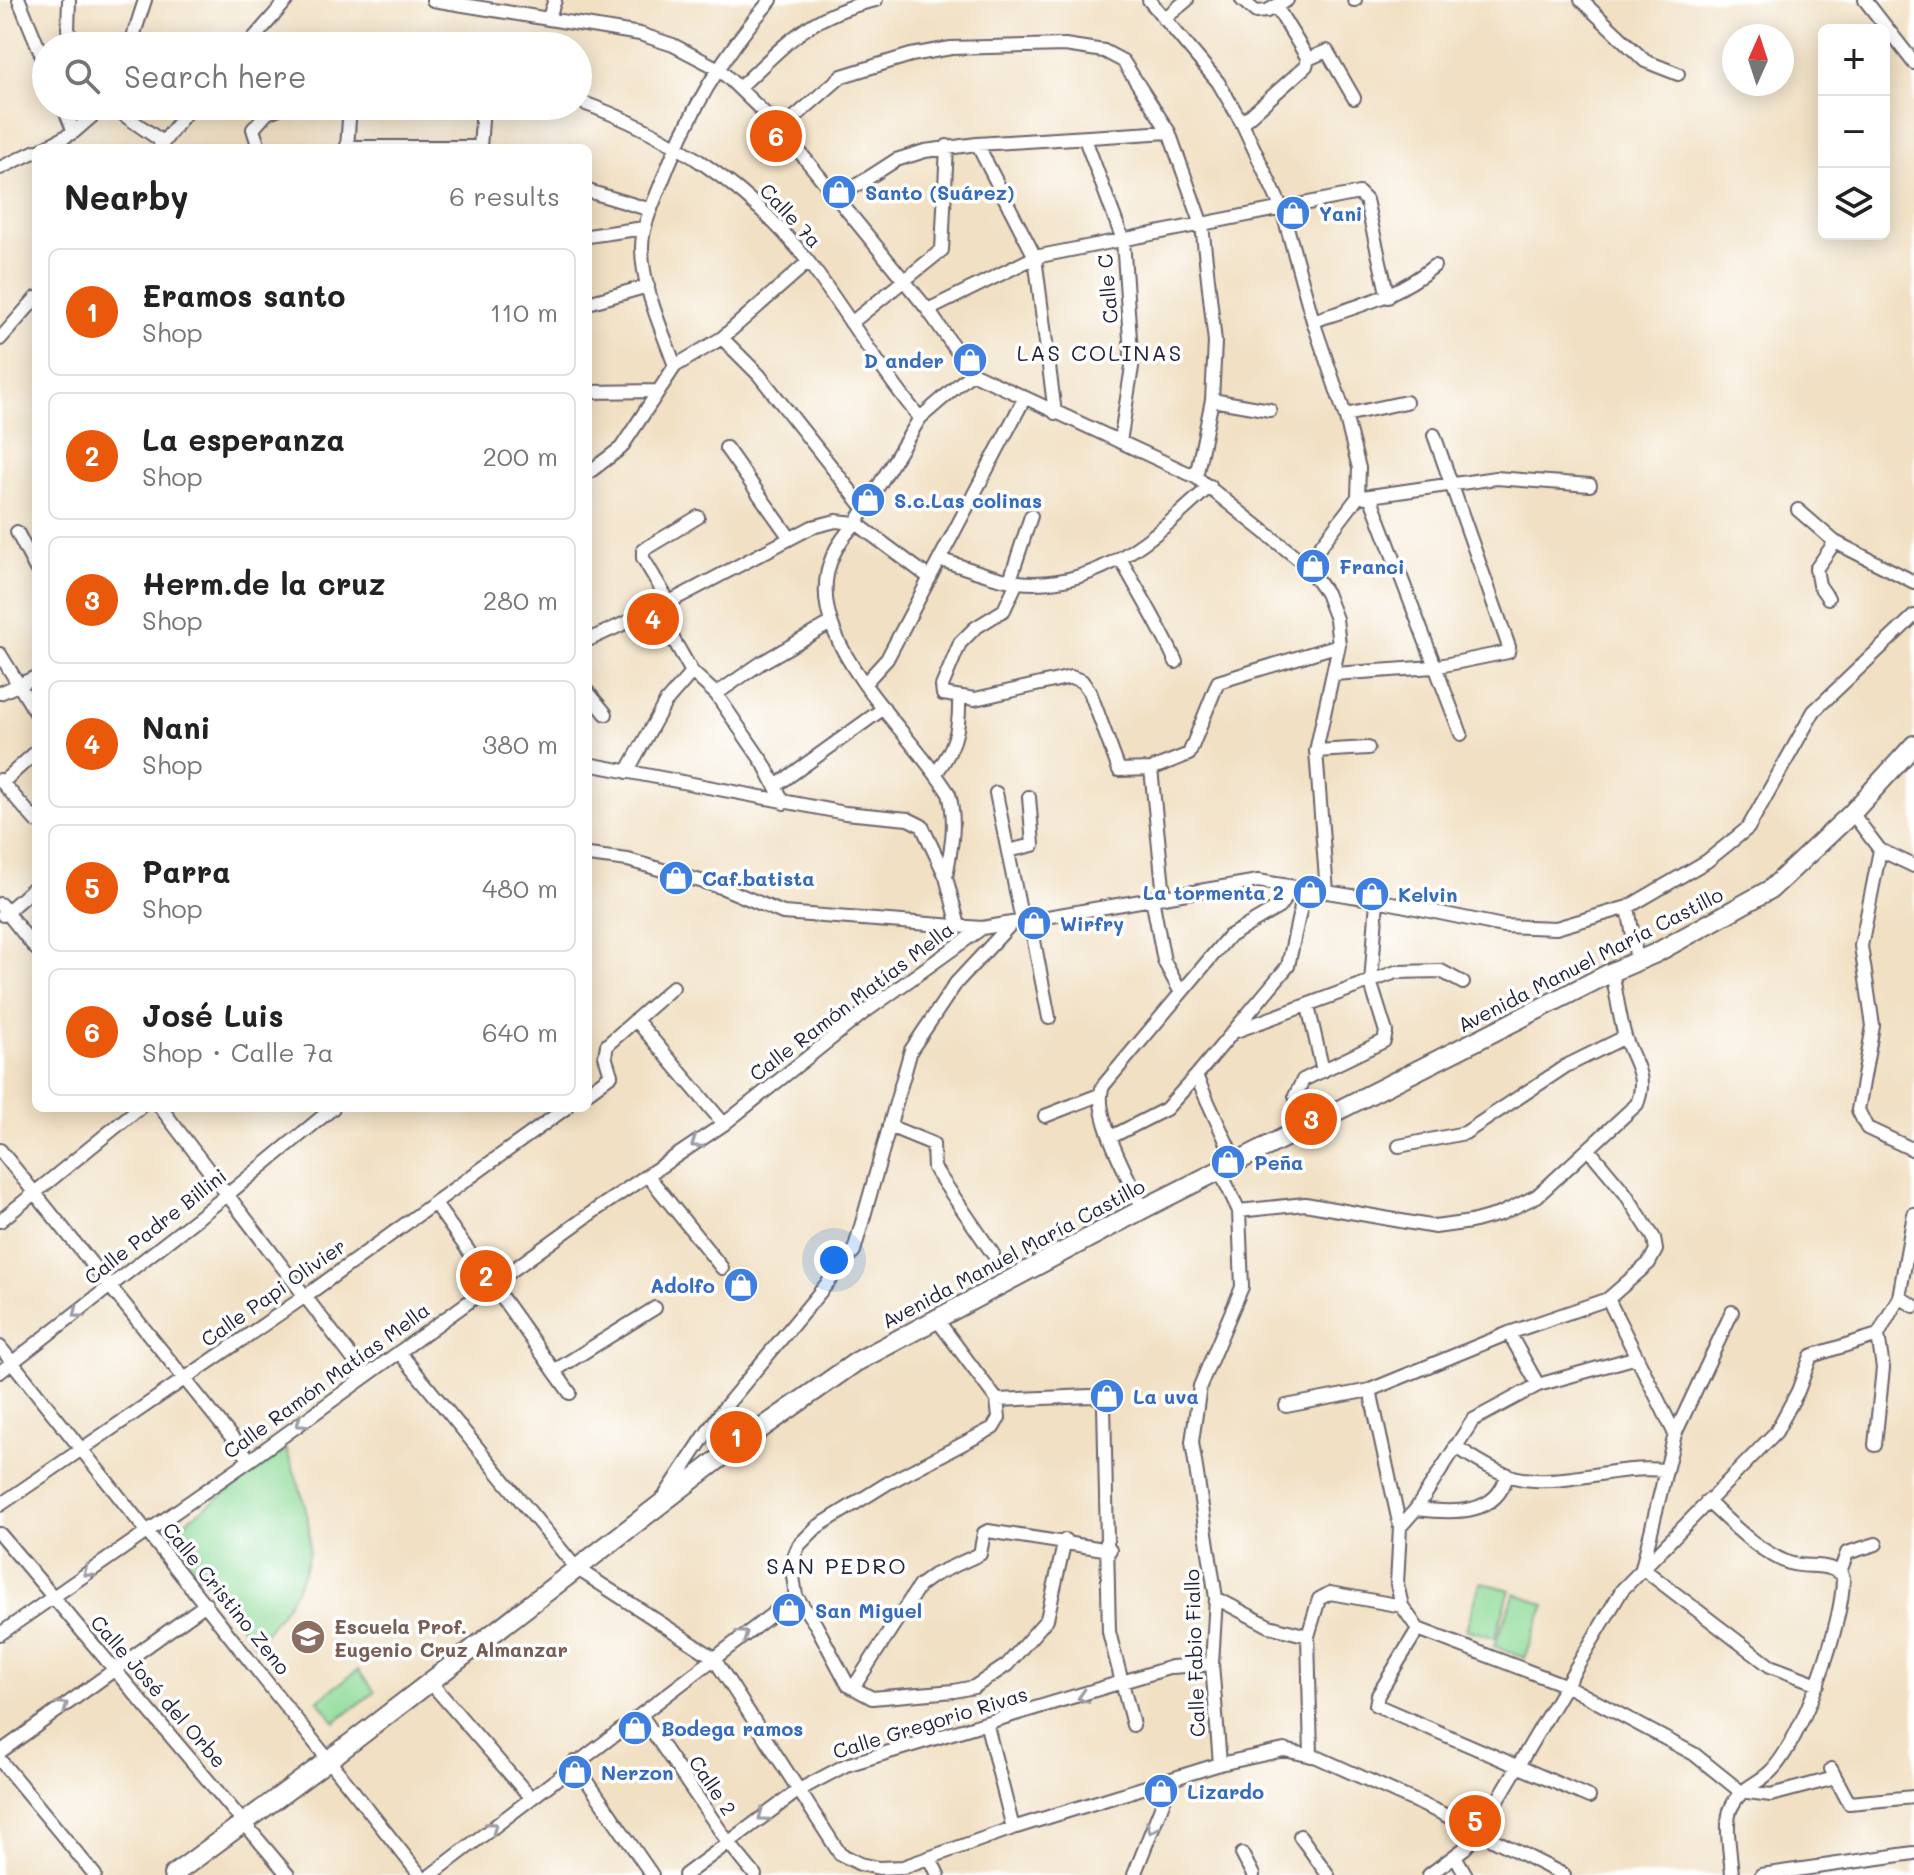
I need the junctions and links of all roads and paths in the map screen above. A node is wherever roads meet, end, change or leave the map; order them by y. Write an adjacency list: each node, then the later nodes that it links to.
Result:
1 (19, 0): 18 (street)
2 (69, 0): 19 (street)
3 (145, 0): 20 (street)
4 (287, 0): 21 (street)
5 (433, 0): 16 (street)
6 (555, 0): 16 (street)
7 (771, 0): 24 (street)
8 (876, 0): 26 (street)
9 (1149, 0): 17 (street)
10 (1187, 0): 17 (street)
11 (1242, 0): 14 (street)
12 (1581, 0): 15 (street)
13 (1865, 0): 23 (street)
14 (1282, 4): 22 (street)
15 (1594, 5): 25 (street)
16 (549, 17): 24 (street)
17 (1164, 19): 36 (street)
18 (32, 32)
19 (69, 32)
20 (135, 32)
21 (259, 32)
22 (1308, 59): 27 (street); 36 (street)
23 (1914, 63)
24 (719, 69): 26 (street); 48 (street)
25 (1678, 74)
26 (740, 87): 37 (street)
27 (1354, 98)
28 (592, 106): 48 (street, Calle 7a)
29 (69, 120): 38 (street)
30 (88, 120): 38 (street)
31 (129, 120): 42 (street)
32 (180, 120): 43 (street)
33 (261, 120): 44 (street)
34 (349, 120): 45 (street)
35 (482, 120): 46 (street)
36 (1242, 123): 54 (street)
37 (781, 129): 39 (street); 53 (street)
38 (74, 132): 41 (street)
39 (1169, 132): 40 (street); 56 (street)
40 (1085, 139): 47 (street); 59 (street, Calle C)
41 (52, 144)
42 (160, 144)
43 (162, 144)
44 (256, 144)
45 (347, 144)
46 (480, 144)
47 (977, 144): 49 (street); 60 (street)
48 (676, 145): 55 (street); 61 (street, Calle 7a)
49 (947, 146): 53 (street); 63 (street)
50 (32, 153): 51 (street)
51 (0, 168)
52 (592, 192): 55 (street)
53 (837, 198): 63 (street)
54 (1282, 209): 56 (street); 65 (street); 69 (street)
55 (651, 210): 57 (street)
56 (1202, 225): 59 (street); 78 (street)
57 (644, 228): 58 (street); 64 (street)
58 (592, 235)
59 (1123, 240): 60 (street); 85 (street, Calle C)
60 (1035, 257): 68 (street); 81 (street)
61 (808, 262): 70 (street, Calle 7a); 71 (street)
62 (1434, 266): 65 (street)
63 (904, 280): 68 (street); 70 (street)
64 (648, 286): 66 (street); 73 (street)
65 (1388, 297): 69 (street)
66 (592, 302)
67 (32, 303): 72 (street)
68 (928, 310): 74 (street)
69 (1313, 321): 82 (street)
70 (851, 323): 83 (street, Calle 7a)
71 (722, 338): 73 (street); 93 (street)
72 (0, 339)
73 (675, 366): 75 (street)
74 (972, 373): 77 (street); 83 (street)
75 (659, 391): 76 (street); 87 (street)
76 (592, 392)
77 (1024, 399): 81 (street); 102 (street)
78 (1212, 400): 80 (street); 88 (street)
79 (1406, 402): 82 (street)
80 (1270, 410)
81 (1055, 413): 85 (street)
82 (1345, 415): 92 (street)
83 (920, 418): 93 (street)
84 (1434, 435): 91 (street)
85 (1120, 442): 88 (street)
86 (726, 448): 99 (street)
87 (592, 470)
88 (1196, 477): 90 (street)
89 (1590, 485): 91 (street)
90 (1210, 486): 101 (street); 104 (street)
91 (1452, 486): 92 (street); 117 (street)
92 (1364, 497): 104 (street); 117 (street)
93 (864, 508): 97 (street)
94 (1798, 510): 100 (street)
95 (1031, 516): 106 (street)
96 (698, 517): 109 (street)
97 (856, 523): 99 (street); 105 (street); 112 (street)
98 (17, 532): 103 (street)
99 (790, 538): 109 (street)
100 (1835, 542): 107 (street); 108 (street)
101 (1120, 558): 106 (street); 116 (street)
102 (941, 560): 105 (street); 106 (street)
103 (32, 561)
104 (1306, 565): 114 (street)
105 (930, 578): 121 (street)
106 (1013, 581): 126 (street)
107 (1914, 582)
108 (1828, 598)
109 (669, 602): 110 (street)
110 (656, 609): 113 (street); 118 (street)
111 (1914, 616): 156 (street)
112 (829, 624): 121 (street); 124 (street)
113 (592, 638)
114 (1339, 645): 119 (street); 136 (street)
115 (0, 654): 122 (street)
116 (1176, 662)
117 (1434, 667): 119 (street); 130 (street)
118 (692, 672): 124 (street); 137 (street)
119 (1334, 674): 133 (street)
120 (32, 679): 122 (street)
121 (865, 683): 128 (street)
122 (18, 685): 123 (street); 127 (street)
123 (0, 693)
124 (716, 694): 140 (street)
125 (592, 697): 129 (street)
126 (959, 699): 136 (street); 138 (street)
127 (32, 707)
128 (884, 708): 138 (street); 140 (street)
129 (606, 714)
130 (1461, 734)
131 (1914, 745): 144 (street, Avenida Manuel María Castillo)
132 (1368, 748): 133 (street)
133 (1316, 751): 153 (street)
134 (32, 755): 139 (street)
135 (592, 769): 137 (street)
136 (1151, 769): 154 (street)
137 (627, 772): 143 (street)
138 (936, 773): 150 (street)
139 (2, 780): 145 (street)
140 (777, 785): 143 (street)
141 (996, 793): 147 (street)
142 (1029, 797): 147 (street)
143 (784, 803): 150 (street)
144 (1852, 813): 146 (street); 162 (street, Avenida Manuel María Castillo)
145 (32, 816)
146 (1880, 850): 149 (street); 188 (street)
147 (1008, 851): 158 (street)
148 (592, 856): 159 (street)
149 (1914, 866)
150 (946, 877): 159 (street)
151 (1299, 888): 153 (street); 154 (street); 167 (street); 171 (street)
152 (32, 889): 157 (street)
153 (1327, 892): 155 (street)
154 (1158, 897): 158 (street); 167 (street)
155 (1377, 900): 156 (street); 165 (street)
156 (1628, 907): 162 (street)
157 (2, 911): 161 (street)
158 (1022, 921): 160 (street); 169 (street); 183 (street)
159 (959, 926): 160 (street)
160 (982, 928): 182 (street, Calle Ramón Matías Mella)
161 (32, 945)
162 (1637, 961): 163 (street, Avenida Manuel María Castillo)
163 (1612, 972): 172 (street); 184 (street, Avenida Manuel María Castillo)
164 (1463, 983): 165 (street)
165 (1371, 984): 168 (street); 173 (street)
166 (673, 987): 170 (street)
167 (1181, 993): 176 (street)
168 (1308, 1006): 171 (street); 173 (street)
169 (1049, 1018)
170 (636, 1020): 175 (street); 182 (street)
171 (1236, 1031): 174 (street)
172 (1625, 1037): 186 (street); 189 (street)
173 (1323, 1071): 184 (street)
174 (1196, 1076): 185 (street); 190 (street, Calle Fabio Fiallo)
175 (592, 1089)
176 (1099, 1095): 181 (street); 185 (street)
177 (134, 1112): 192 (street)
178 (164, 1112): 193 (street)
179 (328, 1112): 193 (street, Calle Padre Billini)
180 (561, 1112): 194 (street, Calle Papi Olivier)
181 (1045, 1116)
182 (724, 1124): 191 (street, Calle Ramón Matías Mella, one-way to 191)
183 (889, 1126): 199 (street); 225 (street)
184 (1307, 1128): 190 (street, Avenida Manuel María Castillo)
185 (1111, 1137): 195 (street)
186 (1399, 1146)
187 (0, 1150): 192 (street)
188 (1914, 1150)
189 (1590, 1151): 196 (street); 205 (street)
190 (1228, 1167): 195 (street, Avenida Manuel María Castillo); 196 (street, Calle Fabio Fiallo)
191 (649, 1177): 200 (street); 201 (street, Calle Ramón Matías Mella)
192 (35, 1194): 198 (street); 202 (street)
193 (227, 1195): 202 (street, Calle Padre Billini); 203 (street)
194 (435, 1204): 201 (street); 203 (street, Calle Papi Olivier)
195 (1143, 1209): 209 (street, Avenida Manuel María Castillo)
196 (1239, 1211): 249 (street, Calle Fabio Fiallo)
197 (1914, 1214): 204 (street)
198 (0, 1221)
199 (993, 1254)
200 (722, 1268)
201 (493, 1284): 213 (street, Calle Ramón Matías Mella); 216 (street)
202 (111, 1288): 215 (street, Calle Padre Billini, one-way to 215); 219 (street)
203 (307, 1295): 218 (street); 219 (street, Calle Papi Olivier)
204 (1899, 1297): 206 (street); 211 (street)
205 (1608, 1299): 210 (street); 214 (street)
206 (1914, 1306)
207 (655, 1308): 216 (street)
208 (1732, 1312): 226 (street)
209 (935, 1317): 223 (street); 230 (street, Avenida Manuel María Castillo)
210 (1509, 1333): 220 (street); 221 (street)
211 (1878, 1335): 227 (street); 234 (street)
212 (0, 1347): 215 (street, Calle Cristino Zeno)
213 (399, 1352): 218 (street, Calle Ramón Matías Mella); 244 (street)
214 (1637, 1357): 220 (street); 226 (street)
215 (13, 1363): 217 (street, Calle Padre Billini); 229 (street, Calle Cristino Zeno)
216 (554, 1371): 222 (street)
217 (0, 1372)
218 (366, 1376): 231 (street, Calle Ramón Matías Mella, one-way to 231)
219 (185, 1378): 229 (street, Calle Papi Olivier); 231 (street)
220 (1538, 1385): 228 (street)
221 (1370, 1390): 224 (street); 238 (street)
222 (570, 1393)
223 (997, 1400): 243 (street); 247 (street)
224 (1286, 1406)
225 (720, 1413): 230 (street); 235 (street)
226 (1675, 1434): 232 (street)
227 (1875, 1445)
228 (1455, 1446): 233 (street); 237 (street)
229 (81, 1448): 236 (street, Calle Papi Olivier); 239 (street, Calle Cristino Zeno)
230 (732, 1449): 235 (street, Avenida Manuel María Castillo)
231 (250, 1460): 239 (street, Calle Ramón Matías Mella)
232 (1664, 1470): 233 (street); 245 (street)
233 (1507, 1474): 237 (street)
234 (1707, 1501): 245 (street); 246 (street)
235 (659, 1504): 244 (street, Avenida Manuel María Castillo)
236 (0, 1505)
237 (1416, 1509): 238 (street)
238 (1400, 1527): 251 (street)
239 (147, 1531): 248 (street, Calle Ramón Matías Mella, one-way to 248); 250 (street, Calle Cristino Zeno)
240 (0, 1534): 248 (street, Calle José del Orbe)
241 (1065, 1540): 243 (street); 262 (street); 262 (street)
242 (1876, 1544): 246 (street)
243 (1110, 1550): 260 (street)
244 (576, 1568): 255 (street); 258 (street, Avenida Manuel María Castillo)
245 (1642, 1568): 259 (street); 261 (street)
246 (1840, 1572): 259 (street)
247 (796, 1596): 255 (street, one-way to 247); 262 (street)
248 (52, 1597): 253 (street, Calle Ramón Matías Mella); 257 (street, Calle José del Orbe)
249 (1216, 1598): 254 (street); 256 (street, Calle Fabio Fiallo)
250 (206, 1604): 257 (street); 268 (street, Calle Cristino Zeno)
251 (1402, 1606): 252 (street); 254 (street)
252 (1418, 1629): 261 (street); 272 (street)
253 (0, 1634)
254 (1308, 1636): 267 (street)
255 (713, 1657): 263 (street); 274 (street)
256 (1212, 1664): 260 (street, Calle Gregorio Rivas); 271 (street, Calle Fabio Fiallo)
257 (114, 1670): 266 (street, one-way to 257); 279 (street, Calle José del Orbe)
258 (430, 1682): 268 (street, Avenida Manuel María Castillo); 276 (street)
259 (1818, 1684): 275 (street)
260 (1120, 1685): 264 (street); 265 (street, Calle Gregorio Rivas, one-way to 265)
261 (1567, 1686): 272 (street); 275 (street)
262 (853, 1688)
263 (641, 1715): 270 (street); 283 (street, Calle 2)
264 (1133, 1725)
265 (987, 1726): 274 (street, Calle Gregorio Rivas); 280 (street)
266 (0, 1752)
267 (1311, 1756): 271 (street); 281 (street)
268 (330, 1759): 279 (street, Avenida Manuel María Castillo); 292 (street, Calle Cristino Zeno)
269 (0, 1760): 289 (street)
270 (574, 1762): 276 (street); 294 (street)
271 (1220, 1764): 273 (street)
272 (1517, 1767): 277 (street); 281 (street)
273 (1171, 1782): 280 (street); 298 (street, one-way to 298)
274 (799, 1790): 283 (street, Calle Gregorio Rivas, one-way to 283); 287 (street)
275 (1740, 1791): 278 (street); 304 (street)
276 (530, 1797): 293 (street, one-way to 276)
277 (1589, 1797)
278 (1914, 1797)
279 (245, 1822): 290 (street, Avenida Manuel María Castillo); 291 (street, Calle José del Orbe)
280 (1013, 1828): 287 (street)
281 (1479, 1832): 286 (street); 303 (street)
282 (1300, 1836): 300 (street)
283 (728, 1842): 295 (street, Calle Gregorio Rivas); 296 (street, Calle 2)
284 (1914, 1853): 288 (street)
285 (1242, 1854): 299 (street)
286 (1455, 1856): 301 (street); 302 (street)
287 (930, 1858): 297 (street)
288 (1798, 1872): 305 (street)
289 (95, 1875)
290 (173, 1875)
291 (288, 1875)
292 (420, 1875)
293 (431, 1875)
294 (652, 1875)
295 (685, 1875)
296 (755, 1875)
297 (938, 1875)
298 (1134, 1875)
299 (1253, 1875)
300 (1328, 1875)
301 (1429, 1875)
302 (1466, 1875)
303 (1564, 1875)
304 (1732, 1875)
305 (1761, 1875)

